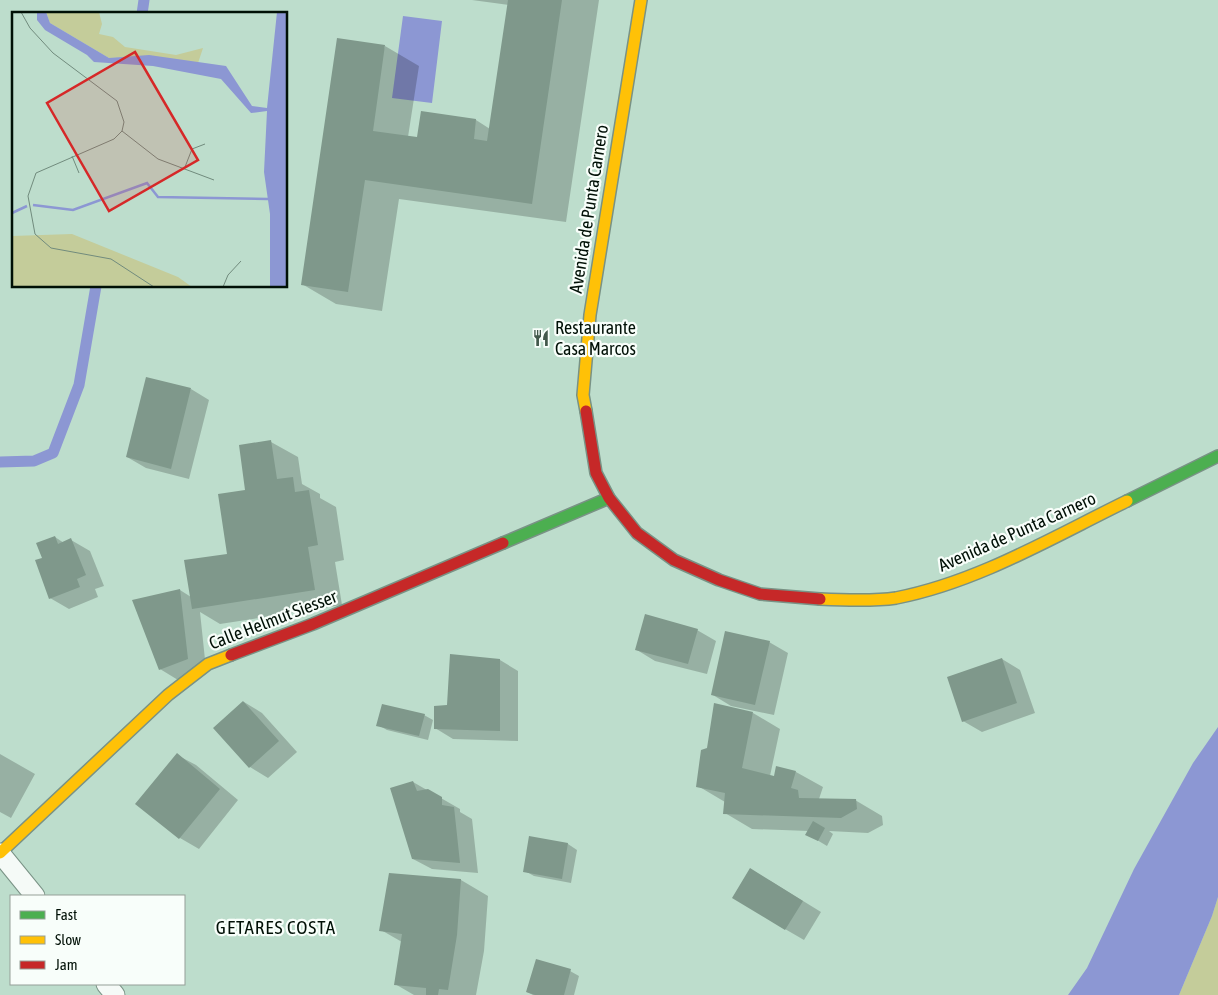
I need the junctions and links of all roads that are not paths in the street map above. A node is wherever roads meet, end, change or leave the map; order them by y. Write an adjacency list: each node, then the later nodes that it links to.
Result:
1 (641, 0): 3 (main road, Avenida de Punta Carnero)
2 (1218, 456): 3 (main road, Avenida de Punta Carnero)
3 (609, 498): 4 (main road, Calle Helmut Siesser)
4 (0, 853): 5 (lane)
5 (34, 895)
6 (107, 985): 7 (lane)
7 (115, 995)

